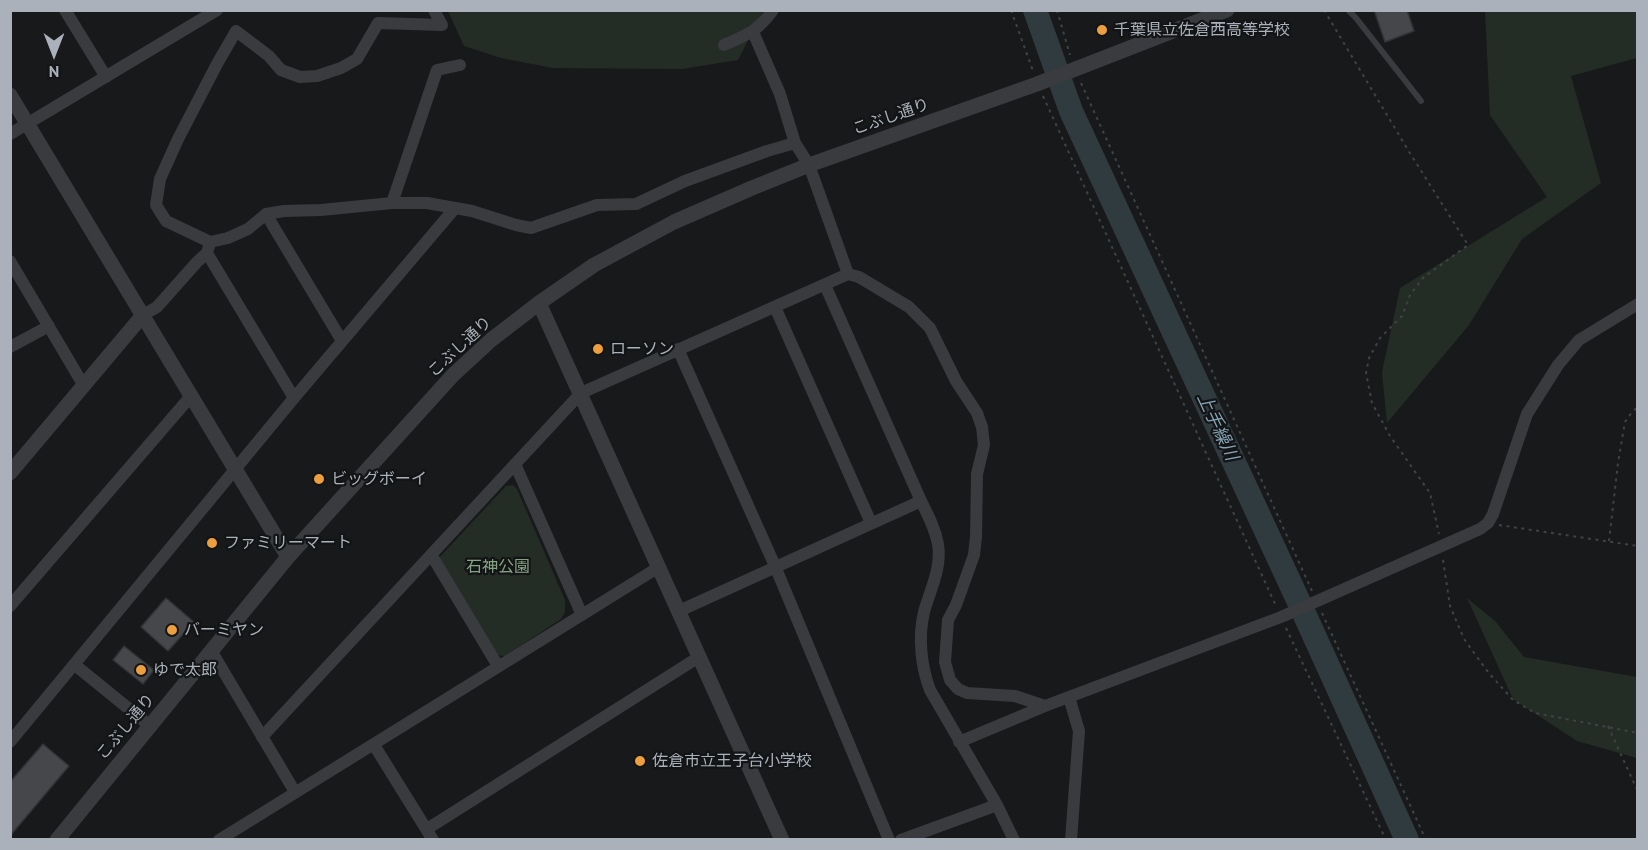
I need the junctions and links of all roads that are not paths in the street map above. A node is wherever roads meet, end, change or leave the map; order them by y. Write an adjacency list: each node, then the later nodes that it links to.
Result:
1 (65, 10): 10 (street)
2 (217, 10): 10 (street)
3 (434, 10): 20 (street)
4 (773, 10): 7 (street)
5 (1227, 10): 16 (street, こぶし通り)
6 (1348, 10): 12 (lane)
7 (753, 32): 8 (street); 15 (street)
8 (724, 45)
9 (460, 66): 17 (street)
10 (106, 77): 13 (street)
11 (10, 95): 13 (street)
12 (1421, 101)
13 (28, 124): 14 (street); 27 (street)
14 (10, 134)
15 (795, 143): 16 (street); 18 (street)
16 (808, 165): 22 (street); 24 (street, こぶし通り)
17 (392, 203): 18 (street); 19 (street)
18 (455, 208): 29 (street)
19 (266, 214): 20 (street); 29 (street)
20 (208, 247): 27 (street); 35 (street)
21 (10, 261): 28 (street)
22 (848, 274): 23 (street); 53 (street)
23 (825, 285): 26 (street); 39 (street)
24 (539, 303): 33 (street); 41 (street, こぶし通り)
25 (1638, 304): 52 (street)
26 (775, 307): 31 (street); 40 (street)
27 (143, 315): 32 (street); 34 (street)
28 (49, 326): 30 (street); 32 (street)
29 (342, 341): 35 (street)
30 (10, 347)
31 (678, 349): 33 (street); 43 (street)
32 (84, 386): 38 (street)
33 (581, 393): 36 (street); 44 (street)
34 (191, 396): 37 (street); 45 (street)
35 (294, 398): 37 (street)
36 (514, 464): 42 (street); 47 (street)
37 (236, 469): 41 (street); 50 (street)
38 (10, 473)
39 (921, 501): 40 (street); 57 (street)
40 (872, 523): 43 (street)
41 (288, 556): 48 (street, こぶし通り)
42 (432, 556): 51 (street); 55 (street)
43 (775, 566): 46 (street); 65 (street)
44 (659, 567): 46 (street); 47 (street)
45 (10, 606)
46 (679, 611): 49 (street)
47 (582, 615): 51 (street)
48 (212, 652): 54 (street, こぶし通り); 55 (street)
49 (699, 657): 61 (street); 64 (street)
50 (75, 665): 54 (street); 56 (street)
51 (498, 666): 58 (street)
52 (1069, 697): 53 (street); 68 (street)
53 (1045, 706): 57 (street)
54 (150, 726): 62 (street, こぶし通り)
55 (262, 737): 59 (street)
56 (10, 742)
57 (959, 742): 60 (street)
58 (374, 745): 59 (street); 61 (street)
59 (295, 792): 63 (street)
60 (998, 805): 66 (street); 67 (street)
61 (430, 834)
62 (57, 840)
63 (219, 840)
64 (782, 840)
65 (889, 840)
66 (901, 840)
67 (1014, 840)
68 (1071, 840)

